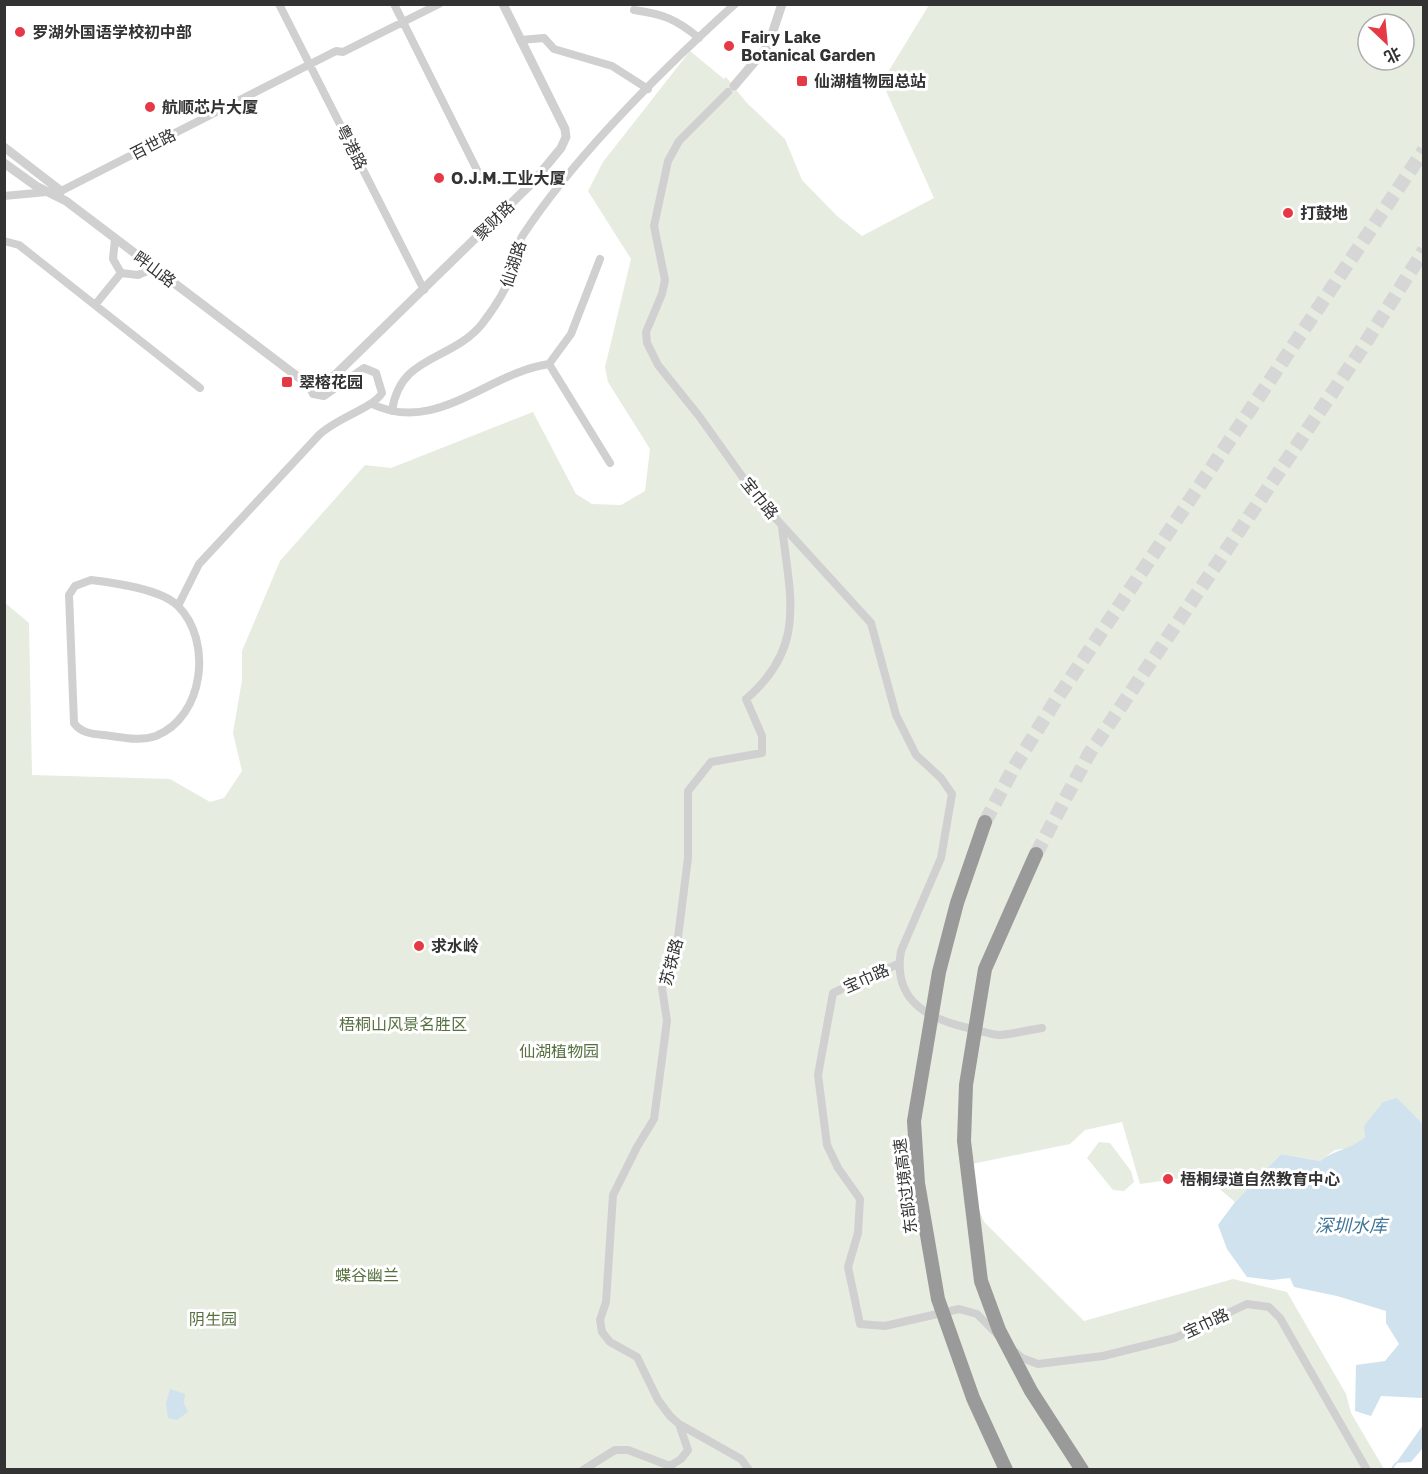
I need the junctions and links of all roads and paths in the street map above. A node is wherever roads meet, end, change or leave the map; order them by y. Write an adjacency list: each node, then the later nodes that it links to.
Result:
1 (279, 4): 11 (street, 粤港路)
2 (394, 4): 8 (street)
3 (439, 4): 8 (street, 百世路)
4 (503, 4): 10 (street, 聚财路)
5 (735, 4): 9 (street, 仙湖路)
6 (783, 4): 13 (street)
7 (634, 10): 9 (street)
8 (403, 22): 11 (street, 百世路); 16 (street)
9 (699, 38): 12 (street, 仙湖路)
10 (520, 40): 12 (street); 25 (street, 聚财路)
11 (310, 65): 17 (street, 百世路); 25 (street, 粤港路)
12 (648, 89): 31 (street, 仙湖路)
13 (731, 89): 33 (street, 宝巾路)
14 (4, 147): 17 (street)
15 (4, 164): 18 (street, 畔山路)
16 (478, 172)
17 (61, 190)
18 (47, 192): 19 (street); 20 (street, 畔山路)
19 (4, 195)
20 (115, 238): 23 (street, 畔山路); 24 (street)
21 (4, 241): 26 (street)
22 (600, 260): 27 (street)
23 (154, 268): 24 (street); 28 (street, 畔山路)
24 (121, 273): 26 (street)
25 (424, 290): 28 (street, 聚财路)
26 (96, 305): 29 (street)
27 (549, 364): 31 (street); 32 (street)
28 (305, 382): 30 (street)
29 (200, 388)
30 (372, 404): 31 (street); 34 (street)
31 (392, 411)
32 (610, 462)
33 (782, 525): 37 (street, 宝巾路); 39 (street, 苏铁路)
34 (178, 606): 34 (street)
35 (985, 822): 42 (highway, 东部过境高速)
36 (1036, 854): 43 (highway)
37 (898, 964): 38 (street); 44 (street, 宝巾路)
38 (1042, 1028)
39 (679, 1424): 40 (street); 41 (street)
40 (583, 1470)
41 (749, 1470)
42 (1006, 1470)
43 (1082, 1470)
44 (1367, 1470)

